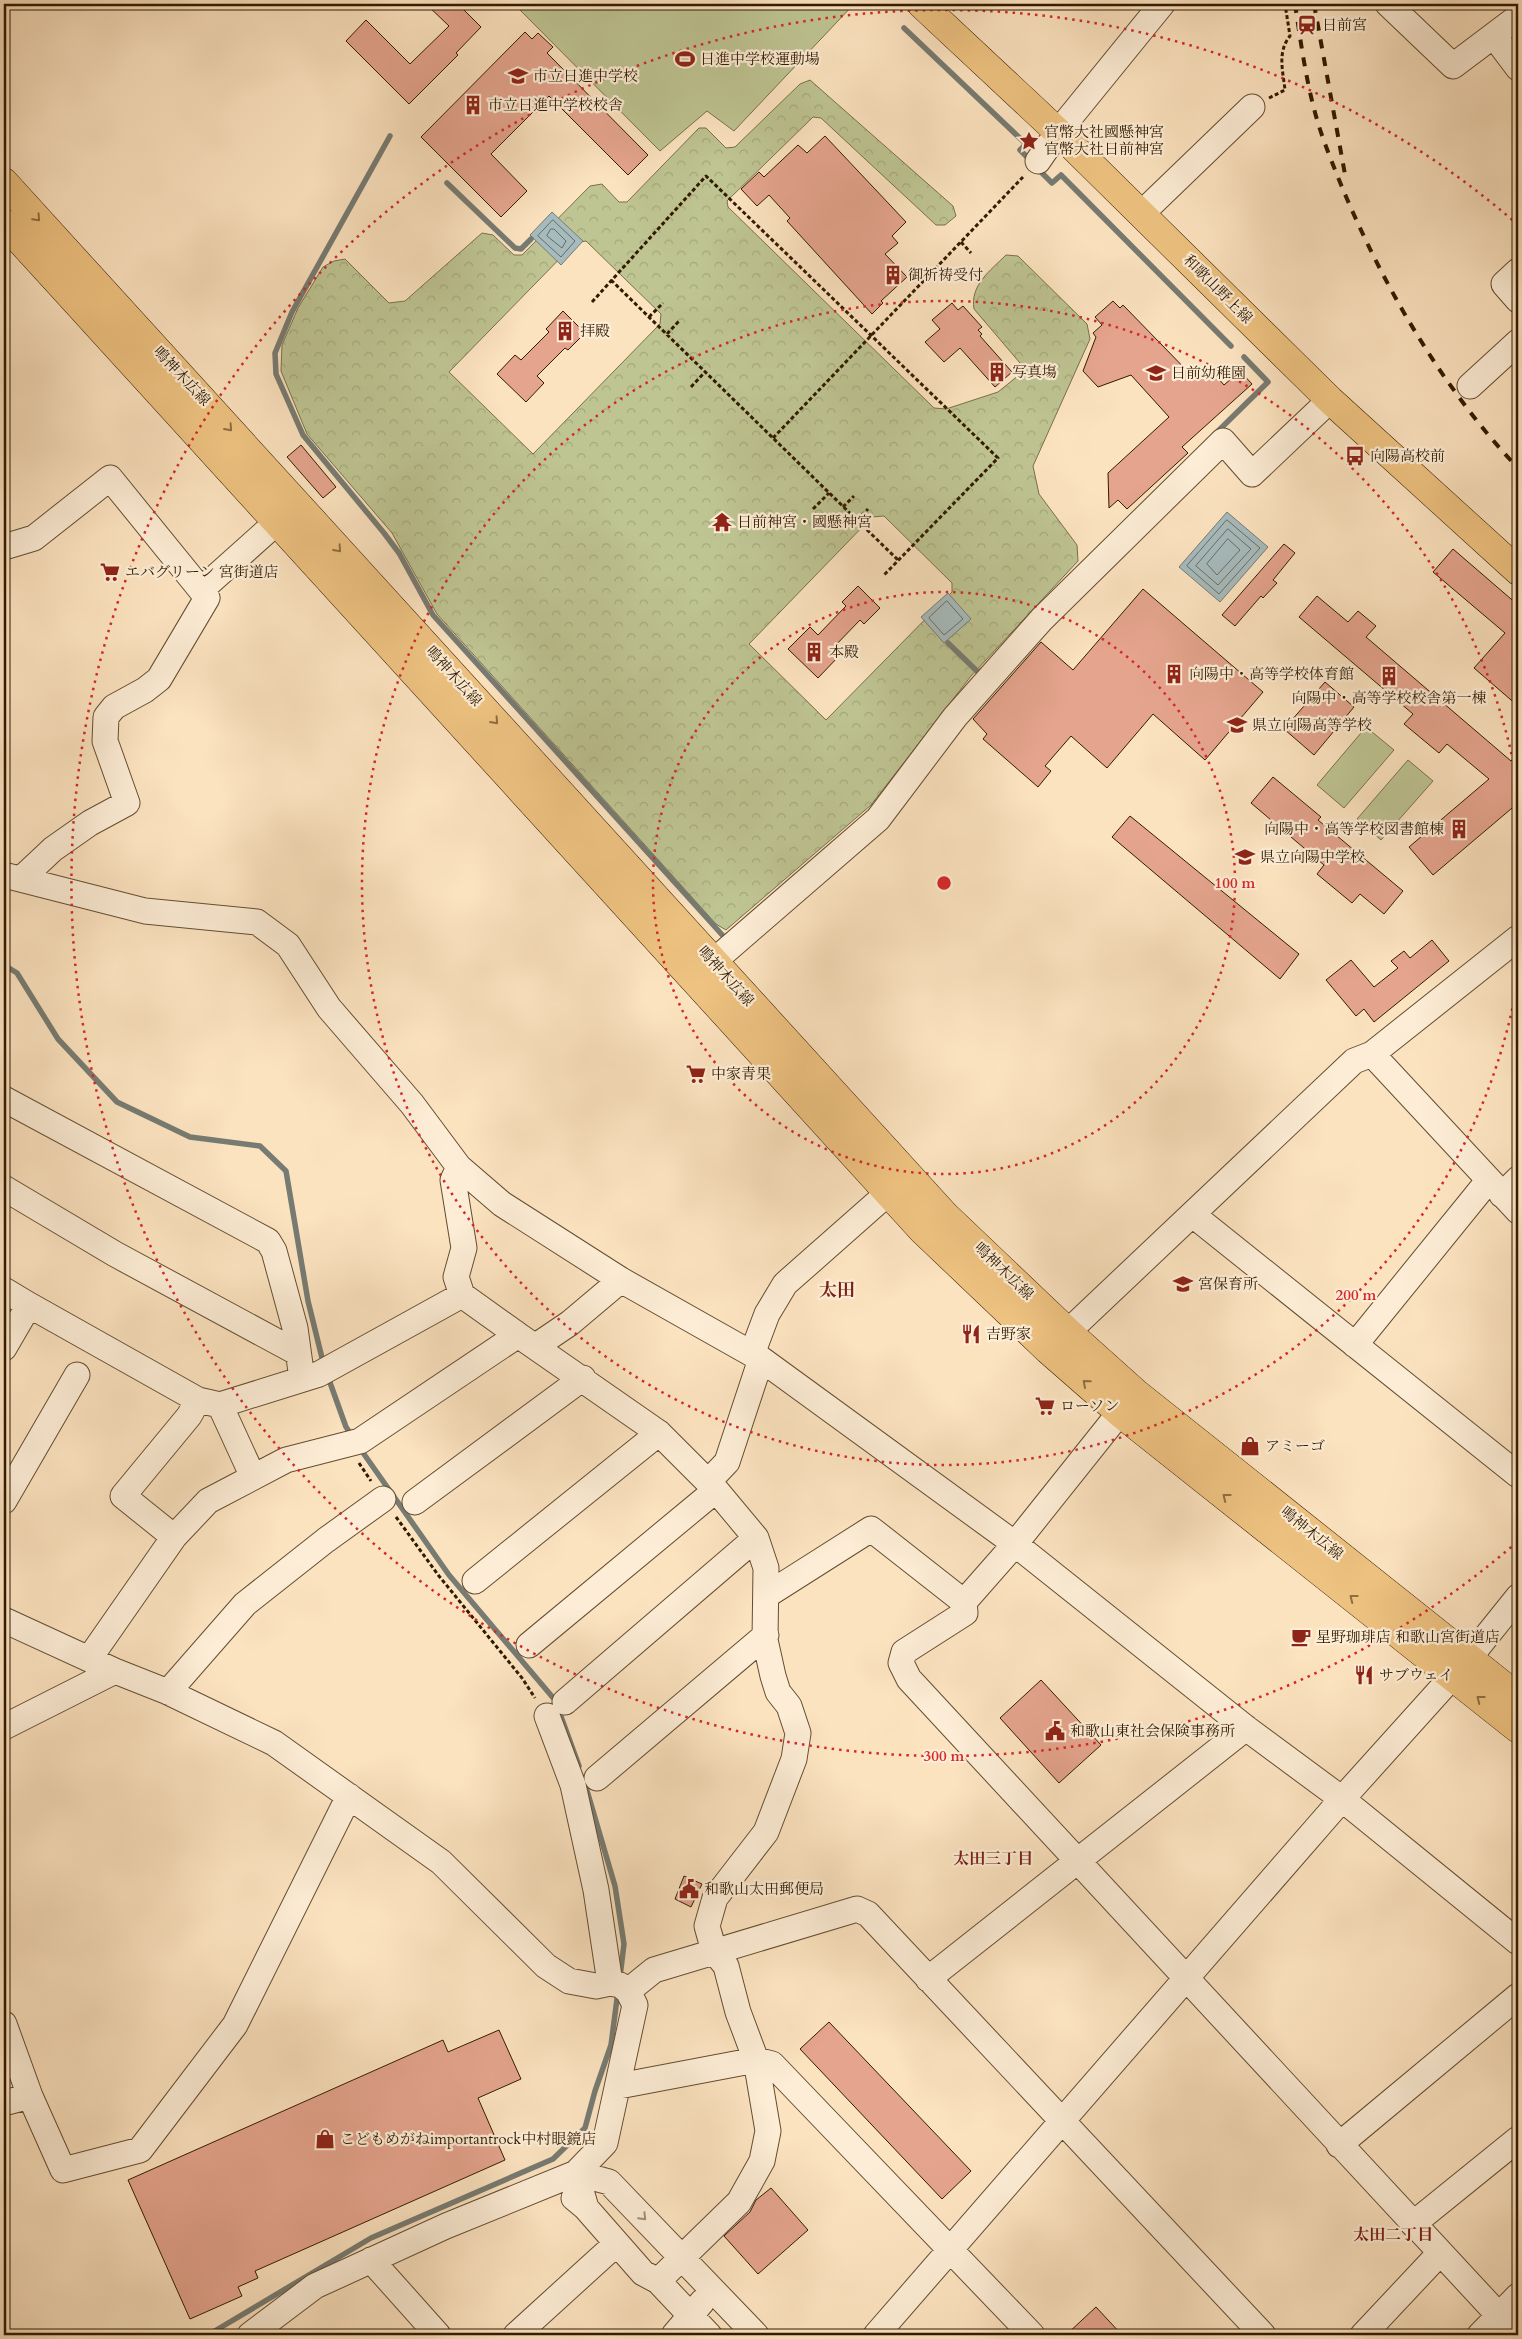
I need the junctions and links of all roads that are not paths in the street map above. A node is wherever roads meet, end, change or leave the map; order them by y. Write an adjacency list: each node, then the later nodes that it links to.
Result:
1 (921, 4): 8 (main road, 和歌山野上線)
2 (1162, 4): 8 (street)
3 (1388, 4): 5 (street)
4 (1518, 17): 5 (street)
5 (1494, 36): 6 (street)
6 (1518, 68)
7 (1252, 107): 11 (street)
8 (1058, 132): 9 (street); 11 (main road, 和歌山野上線)
9 (1034, 165)
10 (4, 182): 24 (main road, 鳴神木広線, one-way to 24)
11 (1141, 214): 17 (main road, 和歌山野上線)
12 (4, 223): 18 (main road, 鳴神木広線)
13 (1518, 271): 14 (street)
14 (1518, 300)
15 (1518, 342): 16 (street)
16 (1470, 386)
17 (1330, 400): 20 (main road, 和歌山野上線); 24 (street)
18 (277, 522): 21 (street); 24 (main road, 鳴神木広線)
19 (4, 547): 21 (street)
20 (1518, 571)
21 (201, 590): 22 (street)
22 (13, 877): 27 (street)
23 (1514, 948): 25 (street)
24 (703, 970): 30 (main road, 鳴神木広線); 36 (main road, 鳴神木広線)
25 (1372, 1054): 29 (street); 31 (street)
26 (4, 1099): 41 (street)
27 (459, 1167): 32 (street); 34 (street)
28 (4, 1188): 41 (street)
29 (1507, 1192): 38 (street)
30 (888, 1193): 40 (main road, 鳴神木広線); 42 (street)
31 (1193, 1215): 36 (street); 38 (street)
32 (621, 1280): 37 (street); 42 (street)
33 (4, 1290): 35 (street)
34 (462, 1295): 37 (street); 45 (street)
35 (29, 1305): 39 (street); 46 (street)
36 (1068, 1332): 40 (street); 47 (main road, 鳴神木広線)
37 (527, 1340): 44 (street); 50 (street)
38 (1355, 1345): 49 (street)
39 (4, 1348)
40 (1048, 1350): 47 (main road, 鳴神木広線, one-way to 40)
41 (298, 1353): 45 (street)
42 (756, 1356): 51 (street); 57 (street)
43 (77, 1375): 53 (street)
44 (583, 1378): 48 (street); 54 (street)
45 (302, 1379): 46 (street)
46 (209, 1402): 50 (street); 55 (street)
47 (1128, 1403): 57 (street); 66 (main road, 鳴神木広線)
48 (659, 1433): 51 (street); 58 (street)
49 (1518, 1475)
50 (253, 1478): 55 (street)
51 (712, 1486): 56 (street); 64 (street)
52 (384, 1500): 68 (street)
53 (4, 1501)
54 (416, 1502)
55 (174, 1537): 65 (street)
56 (756, 1538): 59 (street); 81 (street)
57 (1015, 1544): 61 (street); 71 (street)
58 (475, 1581)
59 (767, 1595): 61 (street); 63 (street)
60 (1518, 1596): 66 (street)
61 (964, 1602): 76 (street)
62 (4, 1620): 65 (street)
63 (766, 1635): 73 (street); 78 (street)
64 (529, 1645)
65 (89, 1659): 67 (street)
66 (1460, 1667): 69 (main road, 鳴神木広線); 72 (main road, 鳴神木広線, one-way to 66); 75 (street)
67 (115, 1671): 68 (street); 70 (street)
68 (168, 1692): 74 (street)
69 (1518, 1697)
70 (4, 1727)
71 (1246, 1728): 75 (street); 76 (street)
72 (1518, 1729)
73 (596, 1778)
74 (349, 1796): 81 (street); 86 (street)
75 (1342, 1800): 77 (street); 80 (street)
76 (1077, 1860): 79 (street); 80 (street)
77 (1518, 1942)
78 (714, 1951): 79 (street); 81 (street); 84 (street)
79 (928, 1979): 88 (street)
80 (1188, 1979): 88 (street); 91 (street)
81 (619, 1987): 85 (street)
82 (1518, 1996): 91 (street)
83 (5, 2032): 86 (street)
84 (756, 2060): 85 (street); 98 (street); 100 (street)
85 (619, 2086): 90 (street)
86 (30, 2096): 87 (street)
87 (4, 2103)
88 (1061, 2120): 98 (street); 115 (street)
89 (1518, 2139): 96 (street)
90 (605, 2143): 92 (street); 93 (street)
91 (1340, 2145): 96 (street)
92 (576, 2173): 93 (street); 94 (street); 95 (street)
93 (609, 2182): 100 (street, one-way to 100)
94 (541, 2186): 95 (street); 101 (street)
95 (586, 2208): 97 (street)
96 (1413, 2224): 99 (street)
97 (616, 2244): 102 (street); 109 (street)
98 (950, 2248): 113 (street); 114 (street)
99 (1440, 2252): 106 (street); 116 (street)
100 (683, 2257): 102 (street); 103 (street)
101 (371, 2260): 107 (street); 108 (street)
102 (658, 2281): 105 (street)
103 (714, 2290): 105 (street); 112 (street)
104 (1518, 2296): 106 (street)
105 (690, 2315): 110 (street); 111 (street)
106 (1500, 2316): 117 (street); 118 (street)
107 (250, 2335)
108 (438, 2335)
109 (516, 2335)
110 (674, 2335)
111 (709, 2335)
112 (756, 2335)
113 (876, 2335)
114 (1032, 2335)
115 (1263, 2335)
116 (1363, 2335)
117 (1480, 2335)
118 (1517, 2335)

